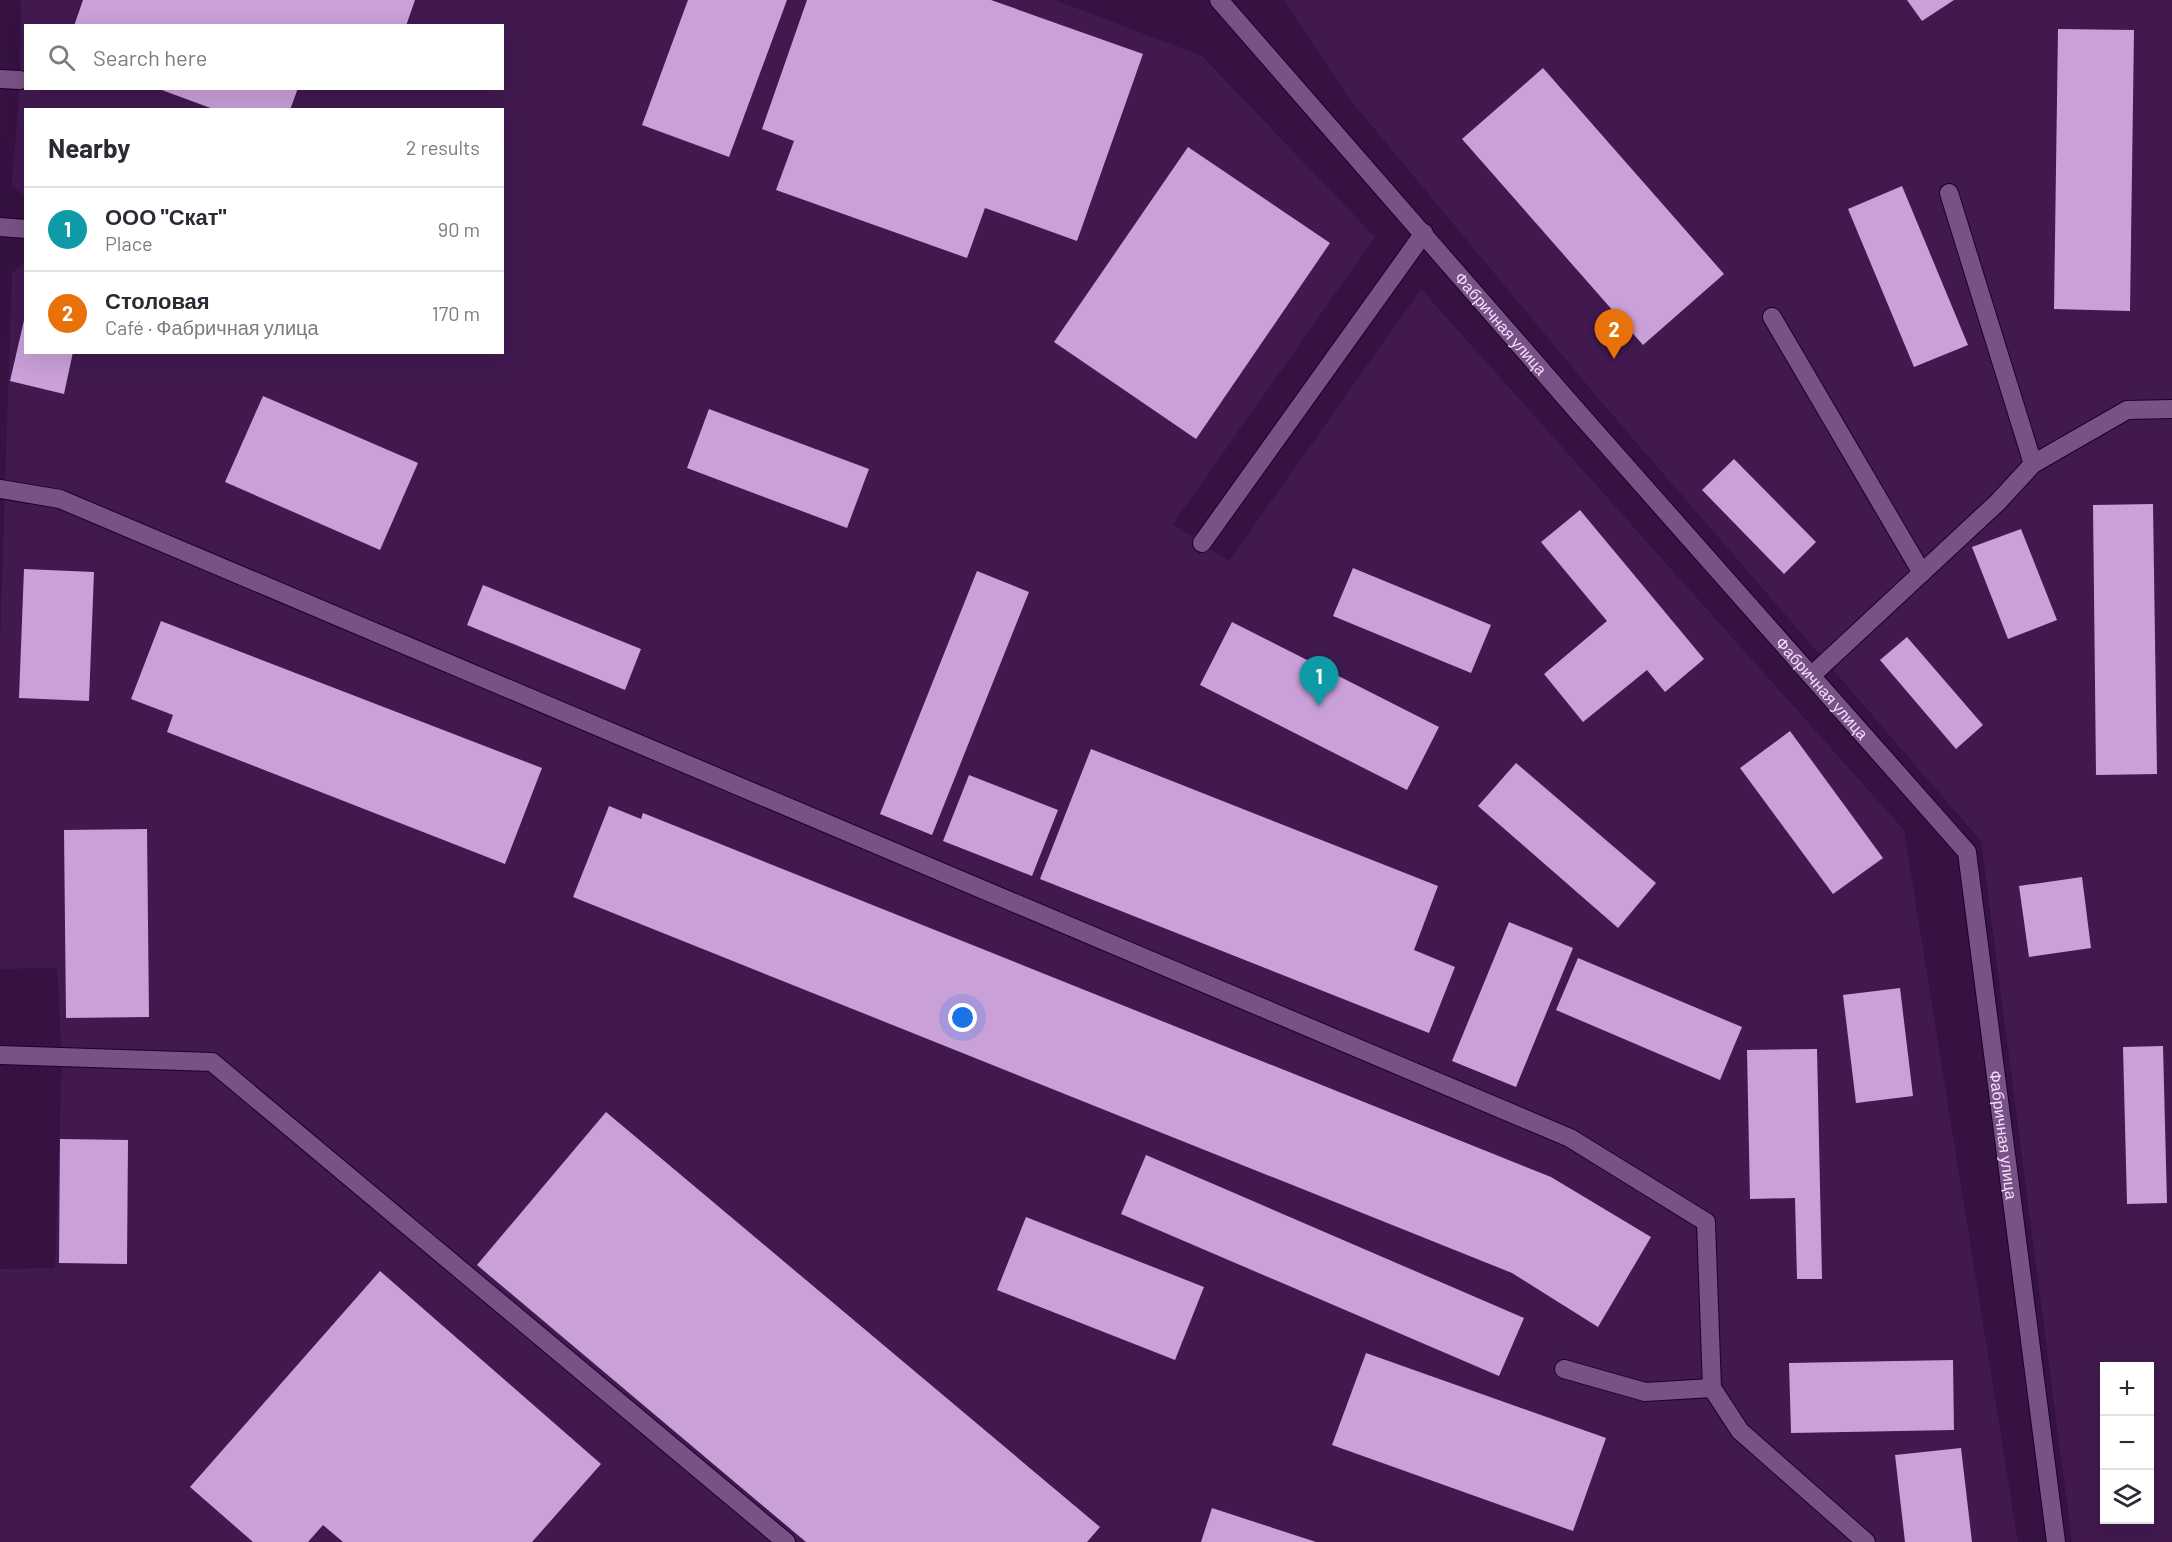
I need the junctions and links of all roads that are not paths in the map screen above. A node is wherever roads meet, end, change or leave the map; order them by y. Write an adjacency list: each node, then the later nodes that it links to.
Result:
1 (1219, 0): 7 (street, Фабричная улица)
2 (0, 79): 3 (street)
3 (20, 80)
4 (1949, 193): 10 (street)
5 (0, 227): 6 (street)
6 (24, 229)
7 (1424, 233): 12 (street); 14 (street, Фабричная улица)
8 (1772, 317): 13 (street)
9 (2172, 409): 10 (street)
10 (2033, 464): 13 (street)
11 (0, 489): 17 (street)
12 (1202, 543)
13 (1922, 573): 14 (street)
14 (1812, 675): 20 (street, Фабричная улица)
15 (0, 1055): 18 (street)
16 (1564, 1369): 17 (street)
17 (1712, 1388): 19 (street)
18 (786, 1542)
19 (1866, 1542)
20 (2056, 1542)

